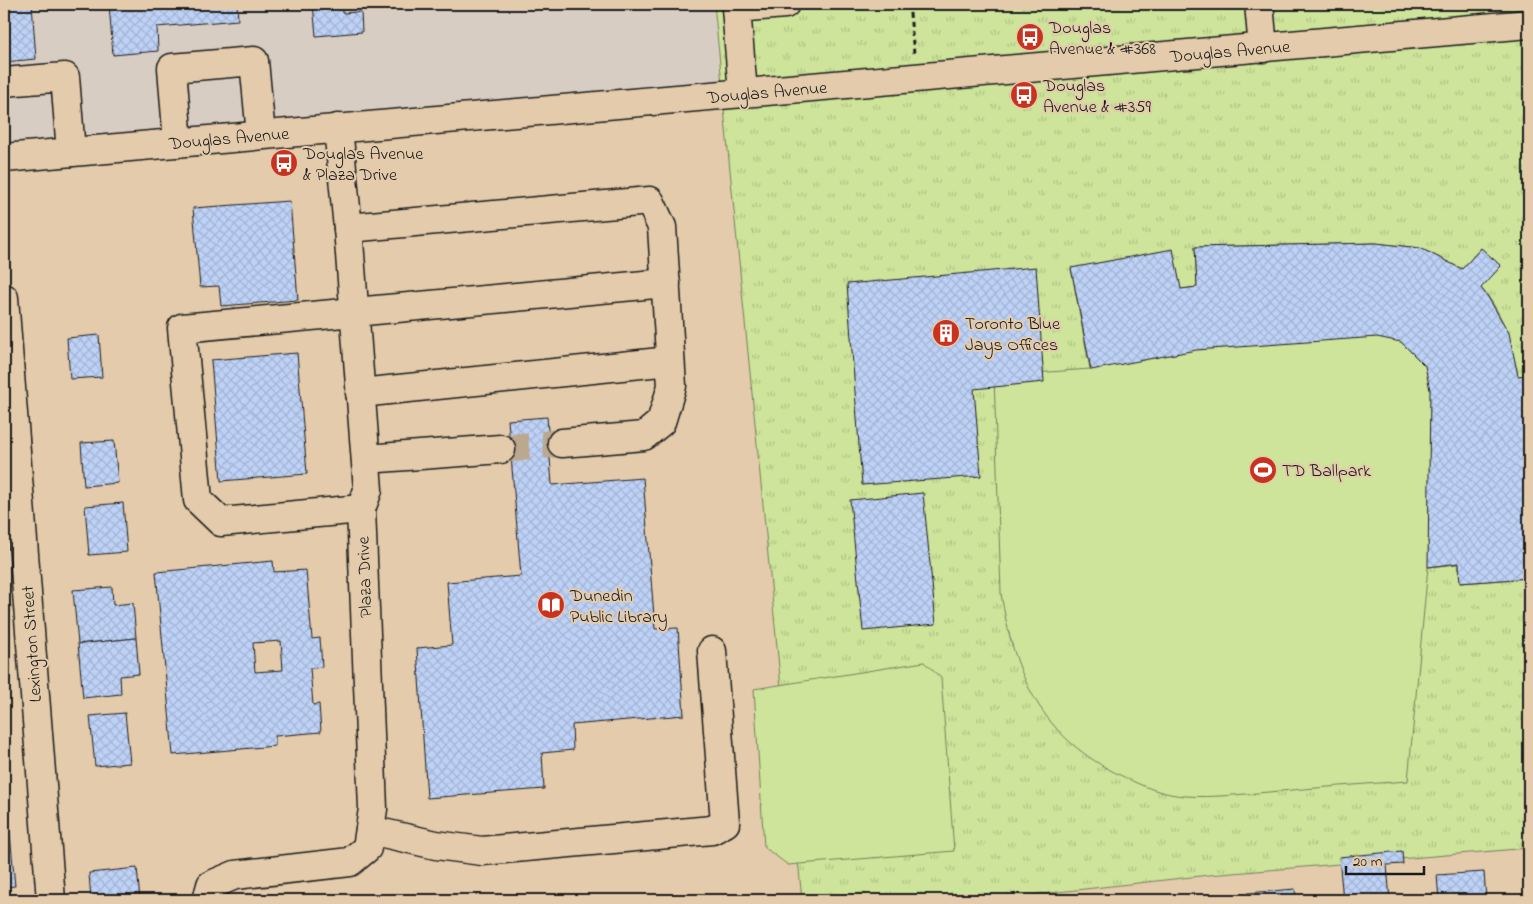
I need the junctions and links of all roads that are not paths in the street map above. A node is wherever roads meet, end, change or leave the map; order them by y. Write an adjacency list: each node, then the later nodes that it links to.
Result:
1 (785, 4): 6 (street)
2 (1259, 4): 4 (street)
3 (1512, 18): 4 (street, Douglas Avenue)
4 (1263, 48): 6 (street, Douglas Avenue)
5 (4, 82): 10 (street)
6 (743, 93): 7 (street, Douglas Avenue)
7 (338, 128): 8 (street, Douglas Avenue); 12 (street, Plaza Drive)
8 (261, 135): 9 (street, Douglas Avenue); 9 (street)
9 (178, 143): 10 (street, Douglas Avenue)
10 (71, 152): 11 (street, Douglas Avenue)
11 (4, 158)
12 (348, 228): 13 (street); 15 (street, Plaza Drive)
13 (666, 283): 15 (street); 16 (street)
14 (4, 298): 24 (street, Lexington Street)
15 (355, 310): 17 (street, Plaza Drive); 21 (street)
16 (670, 361): 17 (street); 18 (street)
17 (360, 393): 20 (street, Plaza Drive)
18 (562, 443)
19 (501, 449): 20 (street)
20 (366, 459): 21 (street, Plaza Drive)
21 (361, 509): 23 (street, Plaza Drive)
22 (712, 651): 23 (street)
23 (370, 830): 25 (street, Plaza Drive)
24 (51, 900)
25 (206, 900)

